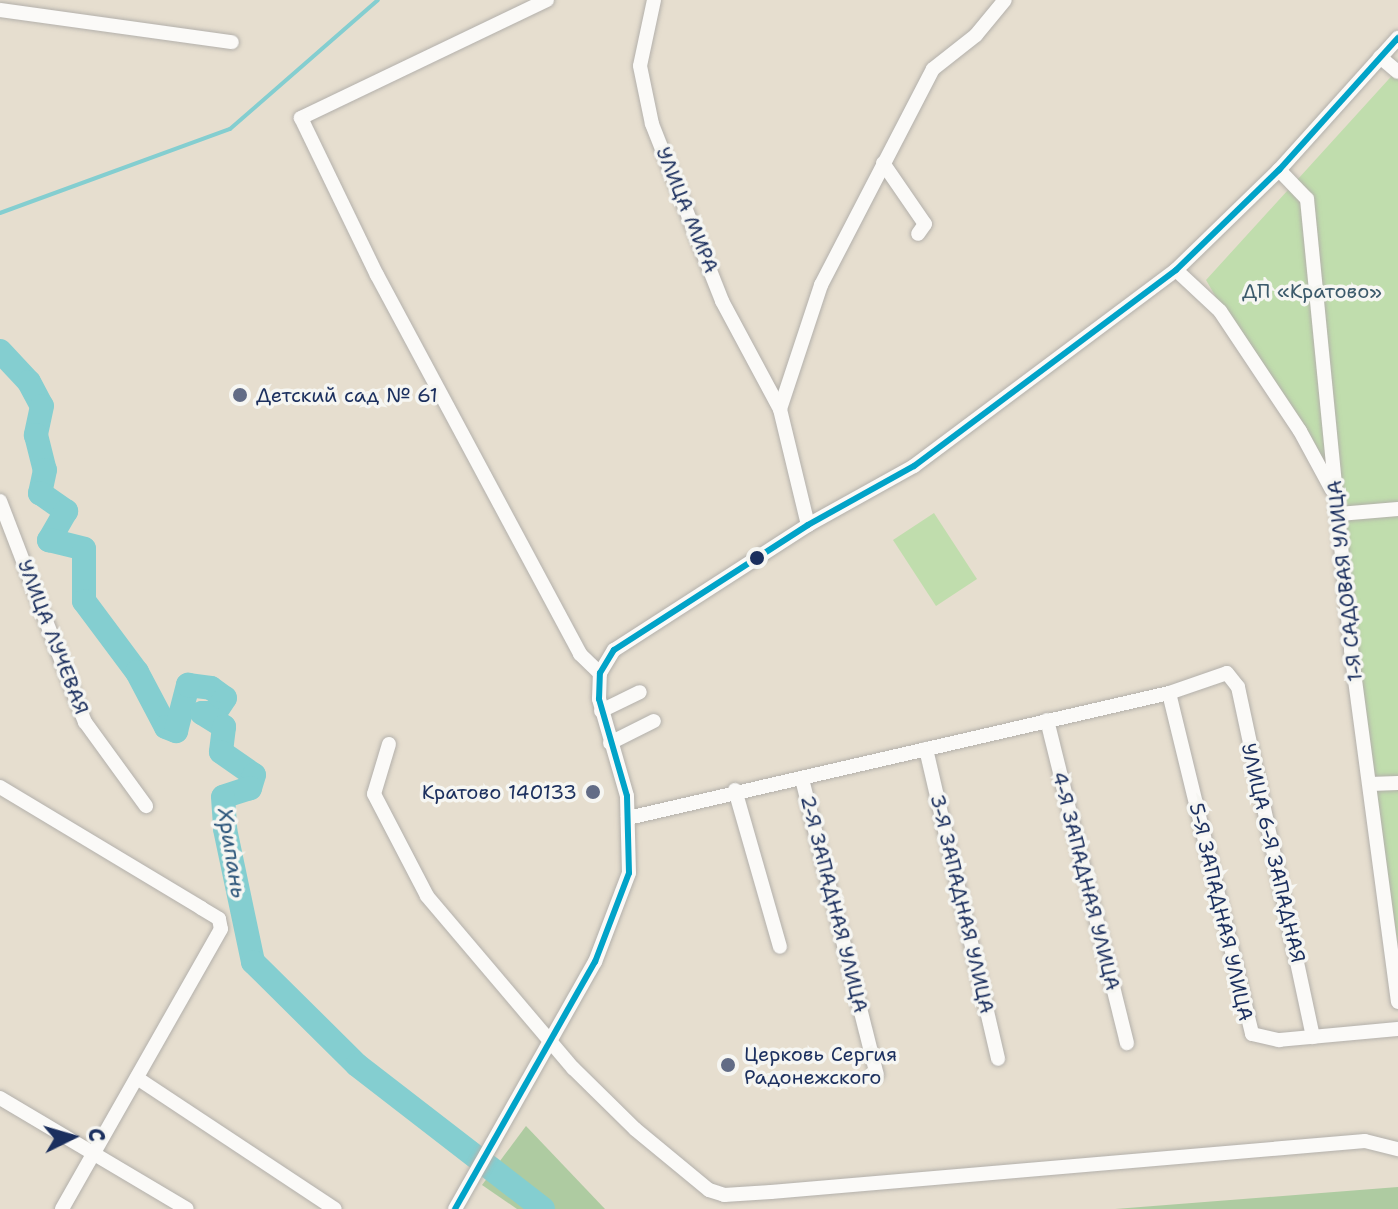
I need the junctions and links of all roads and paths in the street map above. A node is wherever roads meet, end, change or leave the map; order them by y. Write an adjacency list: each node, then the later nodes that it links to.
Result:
1 (547, 0): 19 (street)
2 (654, 0): 13 (street, УЛИЦА МИРА)
3 (1005, 0): 9 (street)
4 (0, 10): 6 (street)
5 (1398, 38): 7 (street)
6 (232, 42)
7 (1380, 57): 8 (street); 10 (street)
8 (1398, 72)
9 (885, 159): 11 (street); 13 (street)
10 (1279, 170): 12 (street); 14 (street, 1-Я САДОВАЯ УЛИЦА)
11 (918, 234)
12 (1176, 270): 14 (street); 18 (street)
13 (780, 409): 18 (street, УЛИЦА МИРА)
14 (1336, 498): 17 (street, 1-Я САДОВАЯ УЛИЦА)
15 (0, 501): 33 (street, УЛИЦА ЛУЧЕВАЯ)
16 (1398, 509): 17 (street)
17 (1339, 514): 30 (street, 1-Я САДОВАЯ УЛИЦА)
18 (808, 525): 19 (street)
19 (600, 673): 22 (street)
20 (640, 692): 22 (street)
21 (1169, 693): 23 (street); 38 (street, 5-Я ЗАПАДНАЯ УЛИЦА); 38 (street, УЛИЦА 6-Я ЗАПАДНАЯ)
22 (601, 711): 25 (street)
23 (1047, 720): 27 (street); 40 (street, 4-Я ЗАПАДНАЯ УЛИЦА)
24 (654, 721): 25 (street)
25 (610, 743): 34 (street)
26 (389, 744): 39 (street)
27 (926, 749): 28 (street); 41 (street, 3-Я ЗАПАДНАЯ УЛИЦА)
28 (802, 779): 32 (street); 42 (street, 2-Я ЗАПАДНАЯ УЛИЦА)
29 (1398, 783): 30 (street)
30 (1370, 784): 36 (street, 1-Я САДОВАЯ УЛИЦА)
31 (0, 787): 43 (street)
32 (735, 790): 34 (street); 35 (street)
33 (146, 806)
34 (628, 818): 39 (street)
35 (780, 947)
36 (1398, 1002)
37 (1398, 1029): 38 (street, 5-Я ЗАПАДНАЯ УЛИЦА)
38 (1313, 1037)
39 (552, 1042): 45 (street); 50 (street)
40 (1127, 1043)
41 (998, 1059)
42 (877, 1075)
43 (137, 1078): 46 (street); 49 (street)
44 (0, 1098): 46 (street)
45 (1398, 1149)
46 (95, 1153): 47 (street); 48 (street)
47 (62, 1209)
48 (187, 1209)
49 (335, 1209)
50 (455, 1209)

